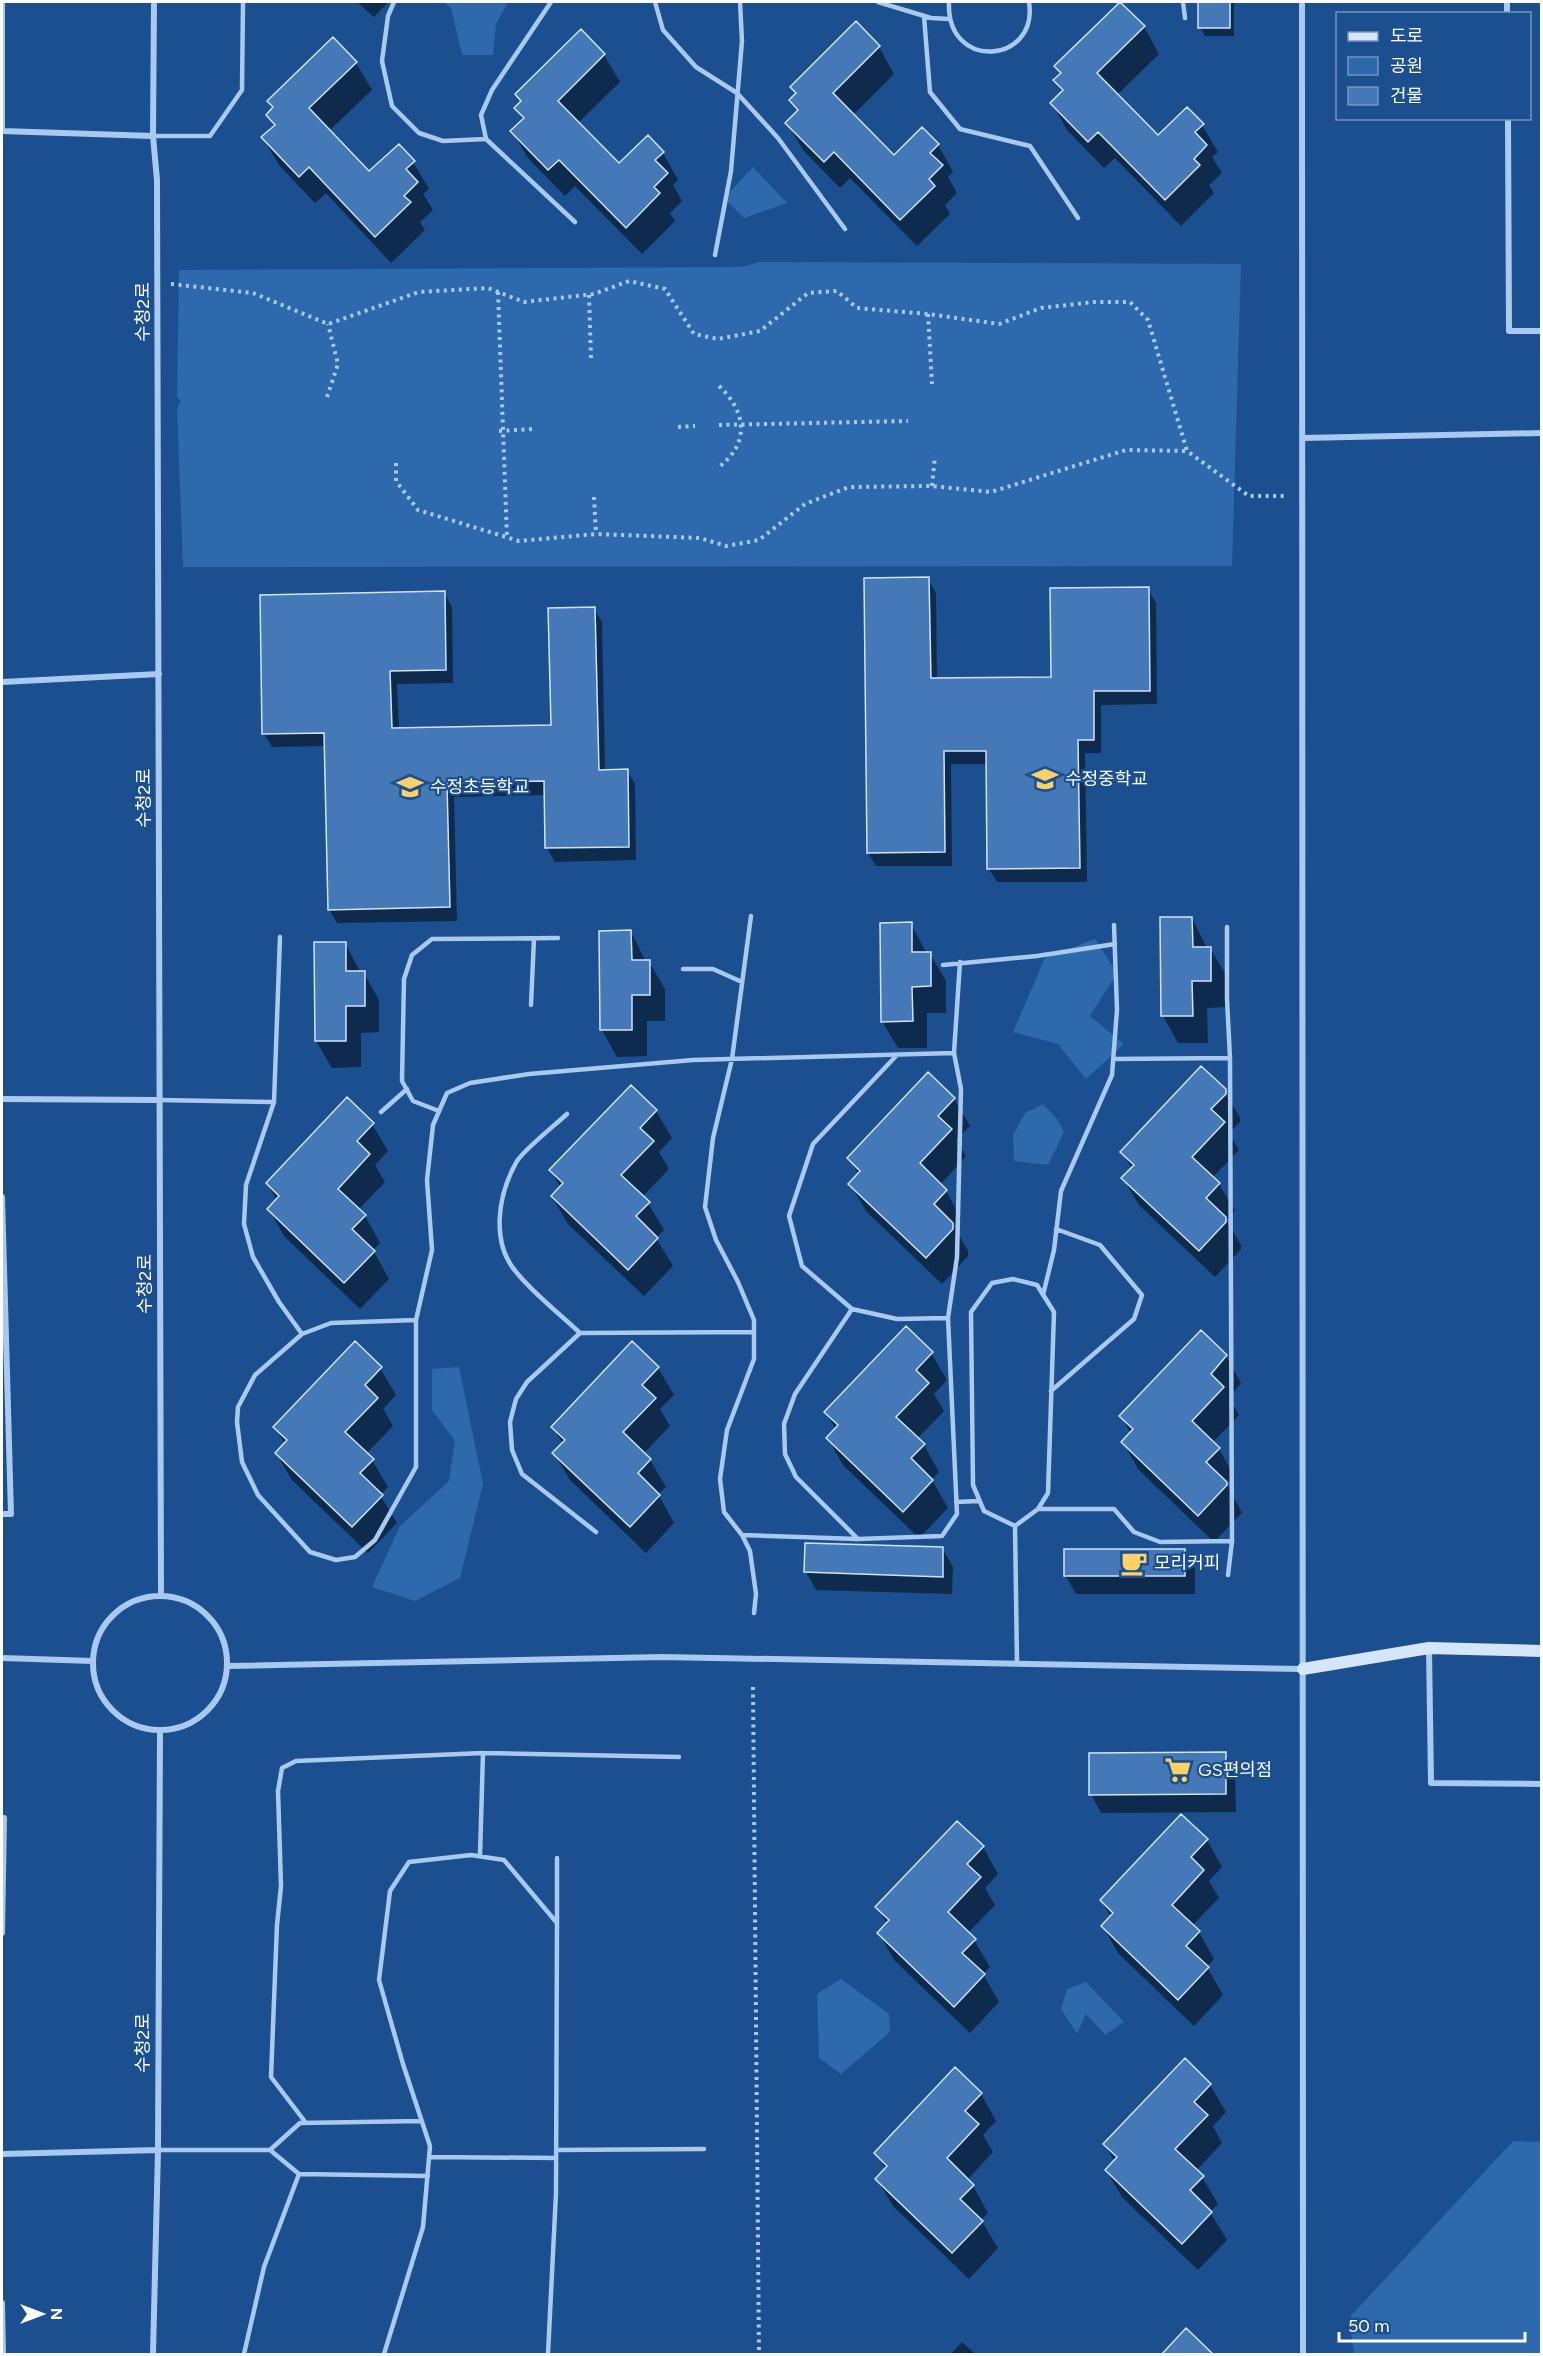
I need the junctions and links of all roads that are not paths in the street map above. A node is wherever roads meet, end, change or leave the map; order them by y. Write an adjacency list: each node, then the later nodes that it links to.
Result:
1 (2, 2): 18 (street)
2 (154, 2): 19 (street, 수청2로)
3 (243, 2): 19 (lane)
4 (394, 2): 20 (lane)
5 (551, 2): 20 (lane)
6 (655, 2): 16 (lane)
7 (740, 2): 16 (lane)
8 (878, 2): 13 (lane)
9 (949, 2): 15 (lane)
10 (1029, 2): 15 (lane)
11 (1183, 2): 14 (lane)
12 (1302, 2): 27 (street)
13 (924, 16): 15 (lane); 21 (lane)
14 (1185, 18)
15 (949, 19)
16 (737, 93): 23 (lane); 24 (lane)
17 (1508, 120): 25 (street)
18 (2, 131): 19 (street)
19 (153, 136): 28 (street, 수청2로)
20 (486, 139): 22 (lane)
21 (1078, 218)
22 (575, 222)
23 (845, 229)
24 (715, 255)
25 (1542, 331)
26 (1542, 433): 27 (street)
27 (1303, 438): 82 (street)
28 (159, 674): 29 (street); 49 (street, 수청2로)
29 (2, 682)
30 (751, 916): 40 (lane)
31 (1114, 925): 36 (lane)
32 (1227, 927): 44 (lane)
33 (280, 937): 50 (lane)
34 (534, 938): 35 (lane); 41 (lane); 47 (lane)
35 (558, 938)
36 (1115, 944): 37 (lane); 46 (lane)
37 (960, 962): 38 (lane); 42 (lane)
38 (943, 965)
39 (683, 969): 40 (lane)
40 (742, 982): 45 (lane)
41 (531, 1005)
42 (954, 1053): 43 (lane); 58 (lane)
43 (896, 1056): 45 (lane); 57 (lane)
44 (1230, 1058): 46 (lane); 72 (lane)
45 (732, 1059): 51 (lane); 60 (lane)
46 (1113, 1059): 55 (lane)
47 (407, 1089): 51 (lane); 52 (lane)
48 (2, 1099): 49 (street)
49 (159, 1100): 50 (lane); 74 (street, 수청2로)
50 (274, 1102): 62 (lane)
51 (439, 1111): 59 (lane)
52 (381, 1112)
53 (567, 1114): 61 (lane)
54 (2, 1197): 67 (street)
55 (1056, 1229): 56 (lane); 63 (lane)
56 (1043, 1295): 63 (lane); 64 (lane)
57 (852, 1309): 58 (lane); 71 (lane)
58 (948, 1318): 65 (lane)
59 (416, 1320): 62 (lane); 62 (lane)
60 (754, 1332): 61 (lane); 70 (lane)
61 (580, 1333): 69 (lane)
62 (302, 1334)
63 (1051, 1392): 66 (lane)
64 (980, 1501): 65 (lane); 68 (lane)
65 (956, 1502): 71 (lane)
66 (1038, 1509): 68 (lane); 72 (lane)
67 (2, 1514)
68 (1016, 1526): 80 (lane)
69 (596, 1532)
70 (742, 1535): 71 (lane); 75 (lane)
71 (858, 1539)
72 (1232, 1541): 73 (lane)
73 (1228, 1575)
74 (161, 1595): 79 (street); 81 (street)
75 (754, 1613)
76 (1429, 1648): 77 (main road); 82 (main road); 86 (street)
77 (1542, 1651)
78 (2, 1658): 79 (street)
79 (93, 1661): 83 (street)
80 (1017, 1663): 81 (street); 82 (street)
81 (228, 1666): 83 (street)
82 (1303, 1669): 109 (street)
83 (160, 1731): 95 (street, 수청2로)
84 (483, 1753): 85 (lane); 88 (lane); 93 (lane)
85 (679, 1757)
86 (1542, 1784)
87 (2, 1818): 91 (street)
88 (480, 1856): 90 (lane); 92 (lane)
89 (557, 1858): 90 (lane)
90 (557, 1923): 97 (lane)
91 (2, 1933)
92 (421, 2121): 93 (lane); 99 (lane)
93 (306, 2123): 96 (lane)
94 (704, 2149): 97 (lane)
95 (158, 2150): 96 (lane); 98 (street); 105 (street, 수청2로)
96 (270, 2150): 101 (lane)
97 (556, 2150): 100 (lane)
98 (2, 2154)
99 (429, 2157): 100 (lane); 102 (lane)
100 (556, 2158): 108 (lane)
101 (299, 2174): 102 (lane); 106 (lane)
102 (428, 2176): 107 (lane)
103 (2, 2303): 104 (street)
104 (3, 2355)
105 (153, 2355)
106 (244, 2355)
107 (384, 2355)
108 (548, 2355)
109 (1303, 2355)

